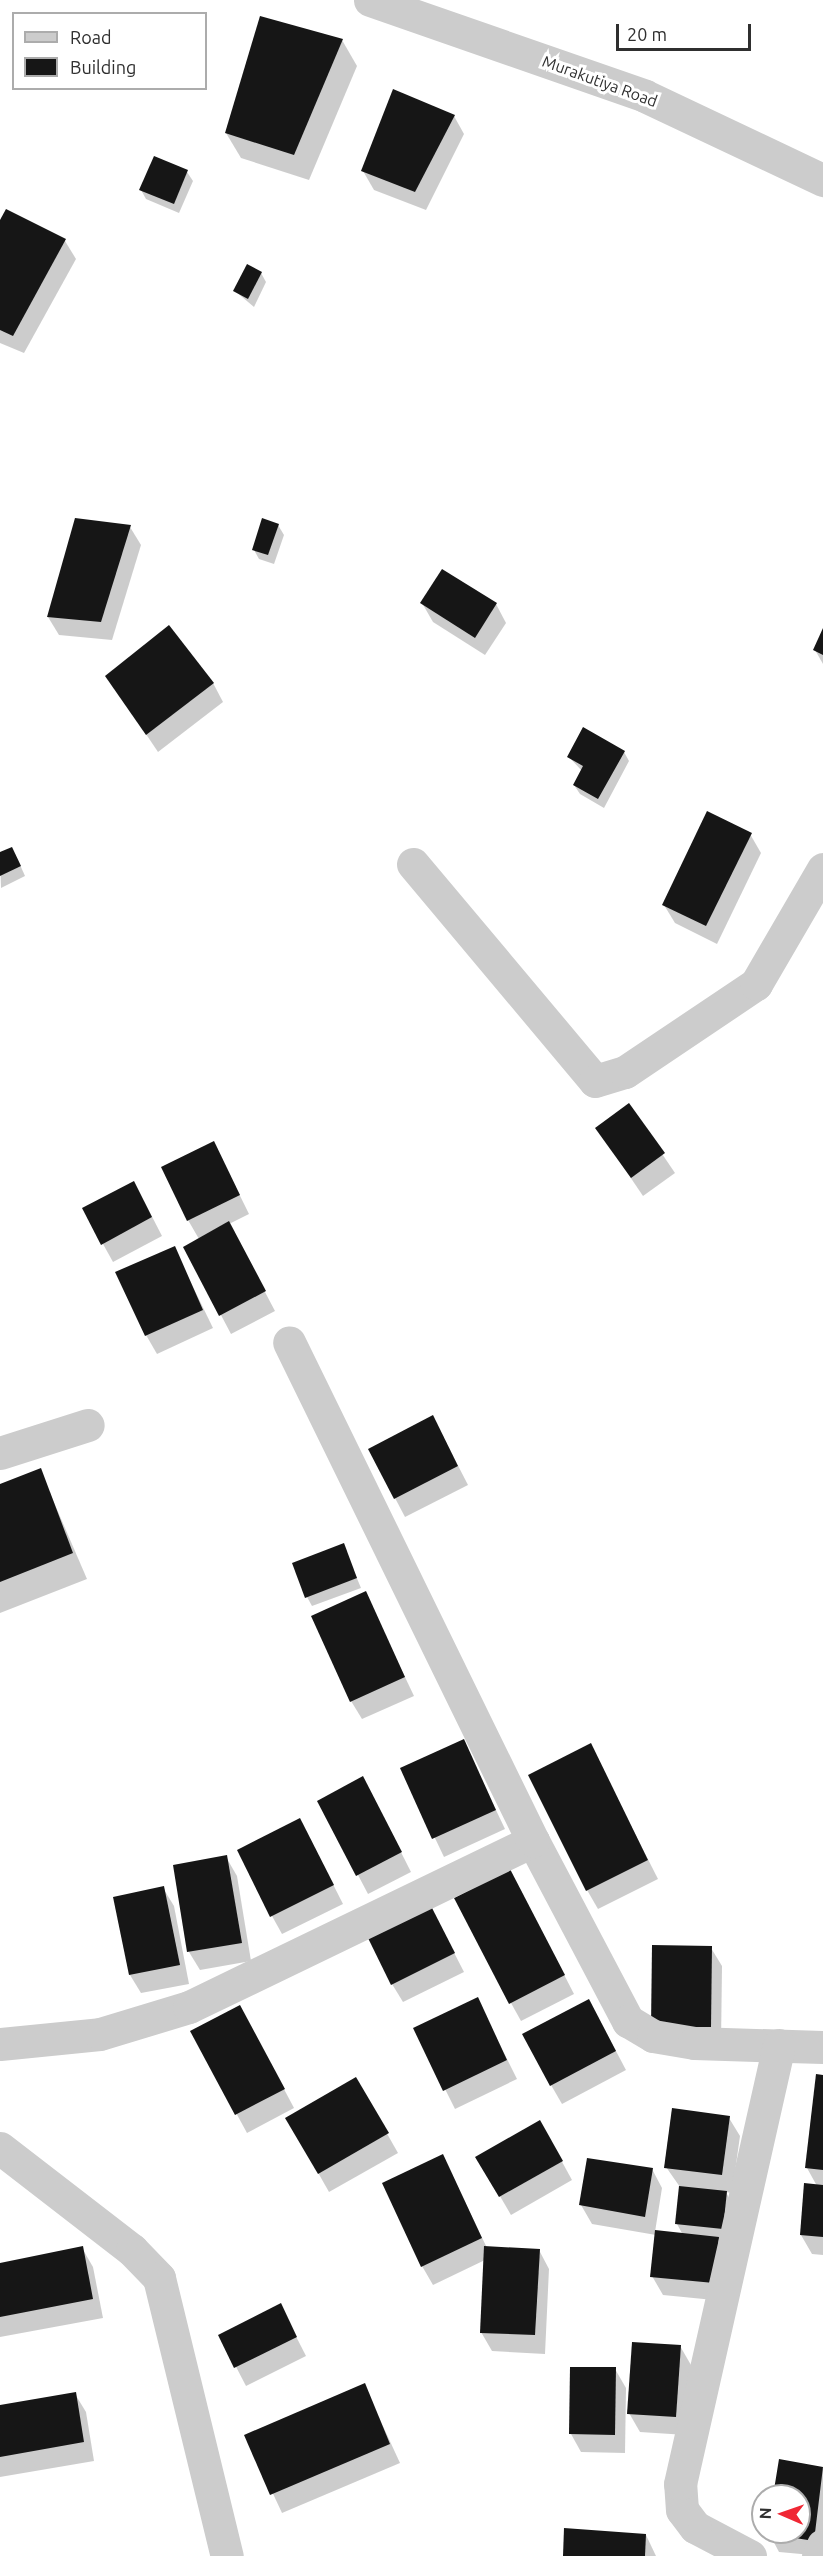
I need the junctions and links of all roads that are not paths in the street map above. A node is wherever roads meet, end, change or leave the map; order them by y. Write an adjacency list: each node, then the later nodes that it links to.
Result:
1 (370, 0): 2 (street, Murakutiya Road)
2 (823, 180)
3 (413, 864): 4 (street)
4 (823, 869)
5 (289, 1342): 8 (street)
6 (88, 1425): 7 (street)
7 (0, 1453)
8 (533, 1840): 9 (street); 10 (street)
9 (0, 2044)
10 (779, 2045): 11 (street); 15 (street)
11 (823, 2047)
12 (0, 2148): 14 (street)
13 (823, 2545): 16 (street)
14 (227, 2556)
15 (750, 2556)
16 (818, 2556)

